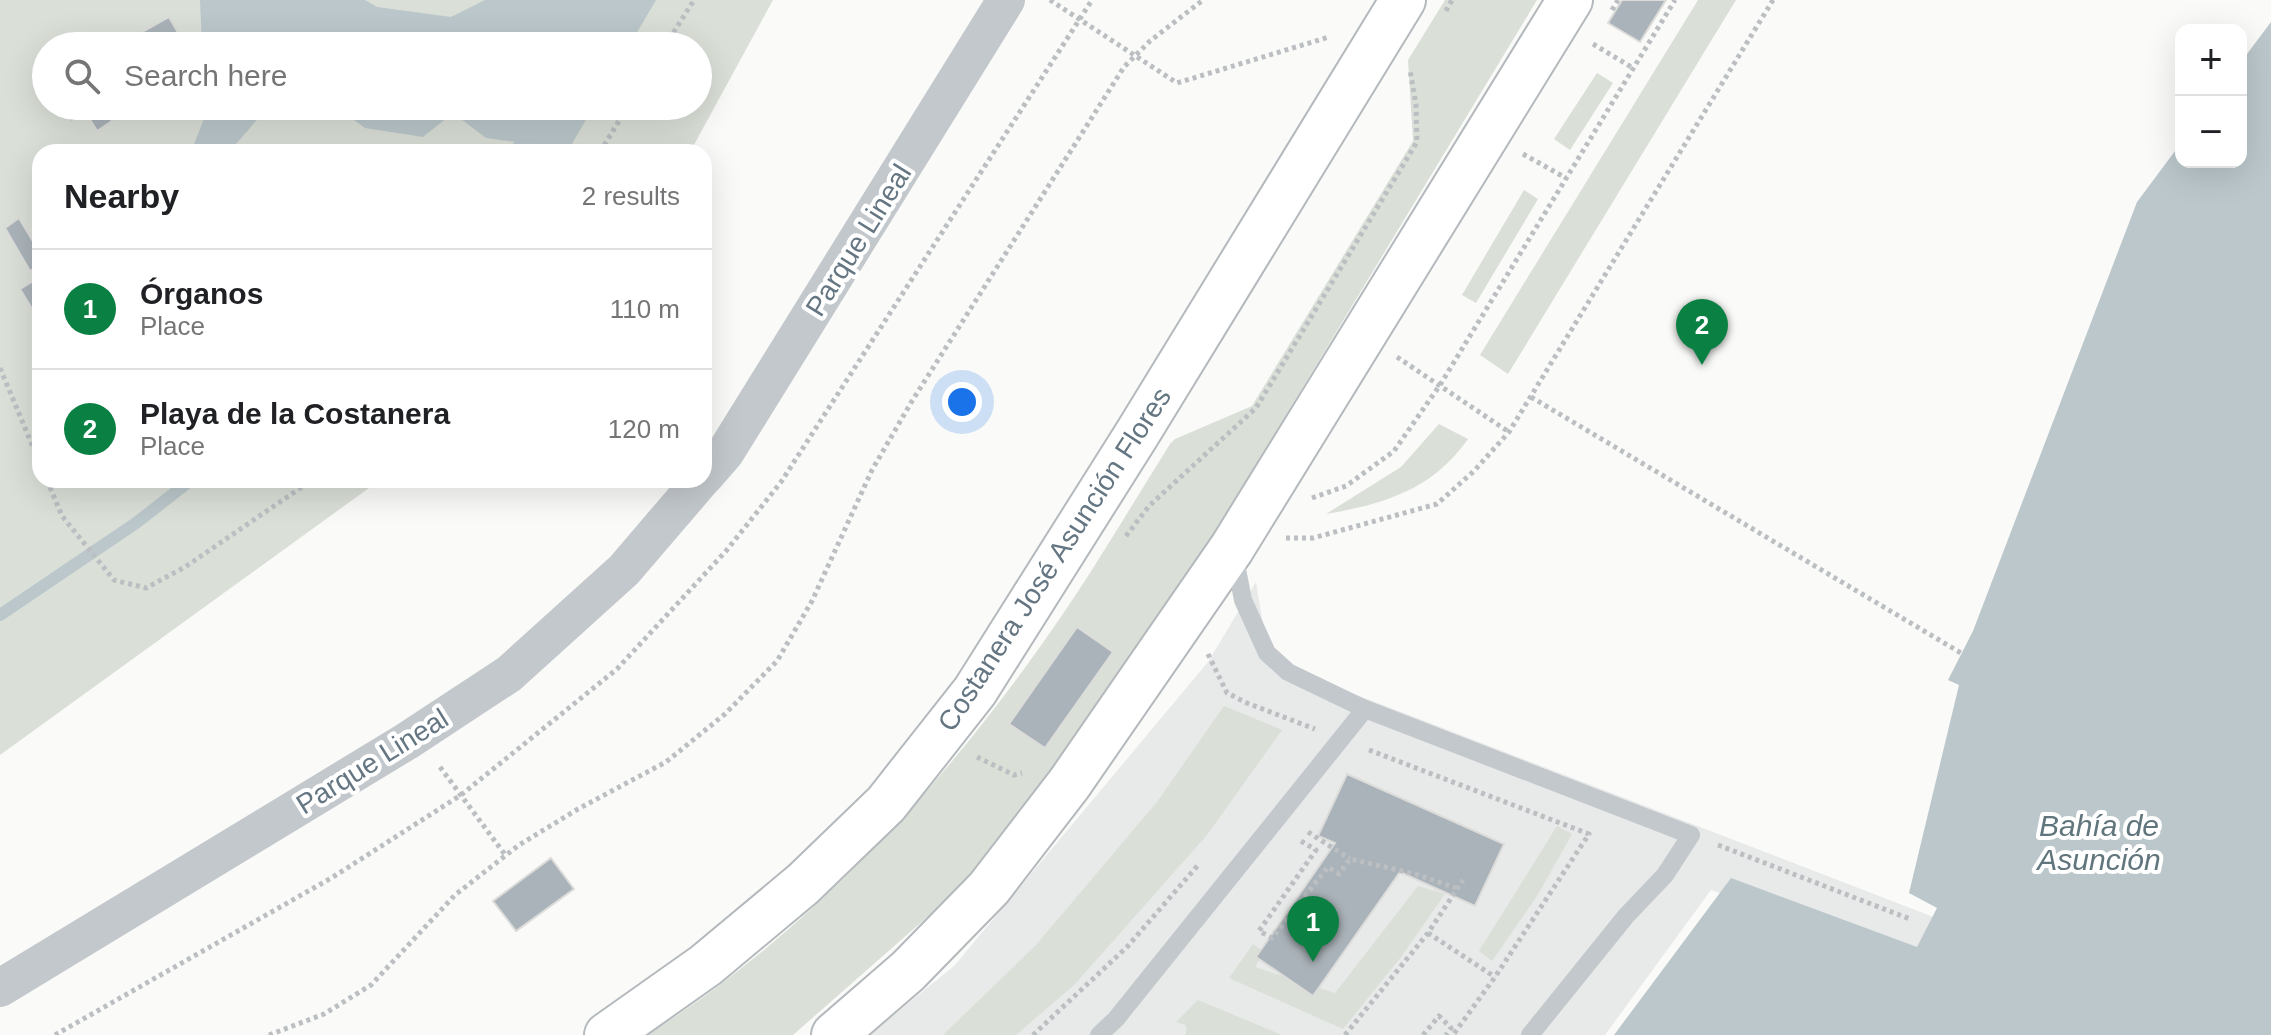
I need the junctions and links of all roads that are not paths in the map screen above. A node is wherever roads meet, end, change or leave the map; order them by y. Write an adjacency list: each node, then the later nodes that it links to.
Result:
1 (1006, 0): 4 (street, Parque Lineal)
2 (1403, 0): 9 (highway, Costanera José Asunción Flores)
3 (1570, 0): 6 (highway)
4 (712, 468)
5 (694, 488): 8 (street, Parque Lineal)
6 (1232, 548): 7 (lane); 10 (highway)
7 (1365, 709): 11 (lane); 12 (lane)
8 (0, 988)
9 (607, 1035)
10 (834, 1035)
11 (1099, 1035)
12 (1530, 1035)

